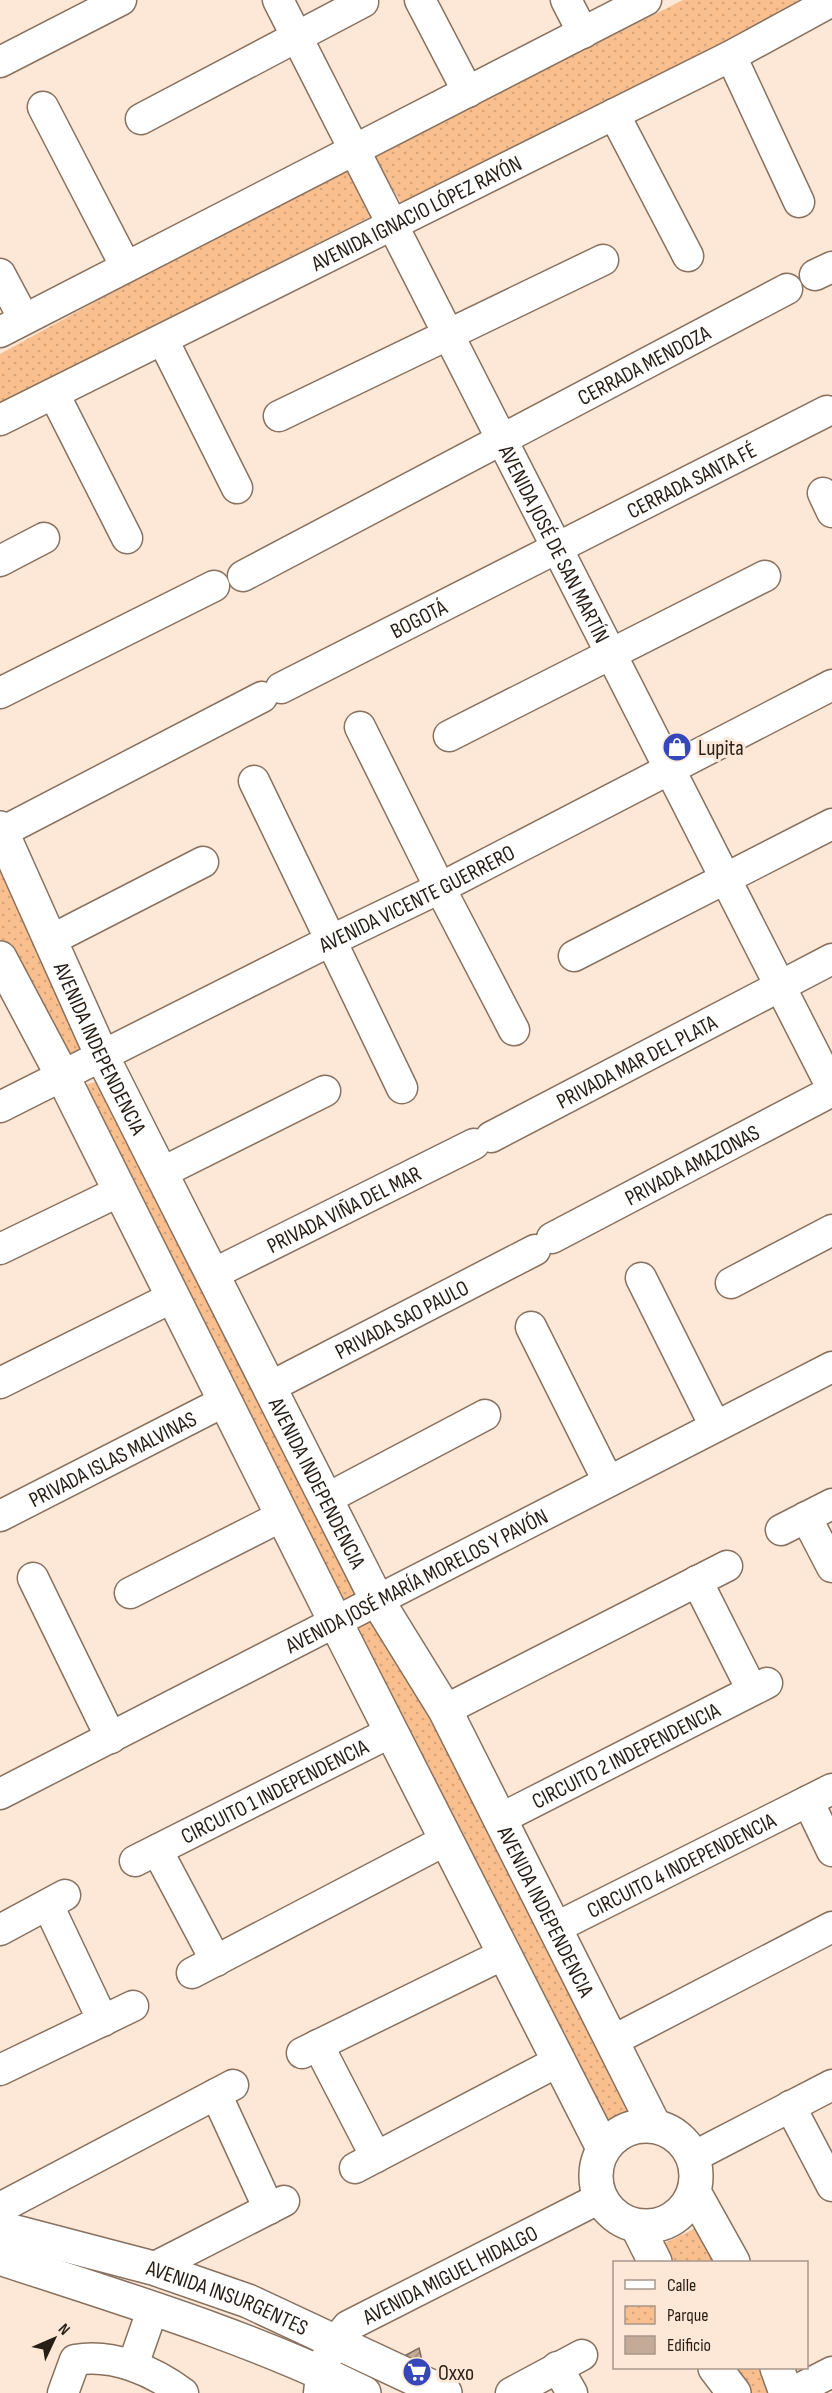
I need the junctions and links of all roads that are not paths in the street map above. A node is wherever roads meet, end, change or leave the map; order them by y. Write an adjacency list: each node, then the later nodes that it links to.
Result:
1 (121, 0): 11 (street)
2 (278, 0): 9 (street, AVENIDA JOSÉ DE SAN MARTÍN)
3 (420, 0): 12 (street)
4 (566, 0): 8 (street)
5 (646, 0): 8 (street)
6 (363, 2): 9 (street)
7 (832, 2): 10 (street, AVENIDA IGNACIO LÓPEZ RAYÓN)
8 (583, 33): 12 (street)
9 (297, 36): 15 (street); 16 (street, AVENIDA JOSÉ DE SAN MARTÍN)
10 (731, 56): 14 (street, AVENIDA IGNACIO LÓPEZ RAYÓN); 17 (street)
11 (0, 62)
12 (468, 92): 16 (street)
13 (44, 107): 21 (street)
14 (614, 114): 18 (street, AVENIDA IGNACIO LÓPEZ RAYÓN); 19 (street)
15 (141, 119)
16 (355, 151): 18 (street, AVENIDA JOSÉ DE SAN MARTÍN); 21 (street)
17 (799, 202)
18 (393, 225): 25 (street, AVENIDA JOSÉ DE SAN MARTÍN); 26 (street, AVENIDA IGNACIO LÓPEZ RAYÓN)
19 (688, 256)
20 (603, 260): 25 (street)
21 (126, 267): 24 (street)
22 (0, 274): 24 (street)
23 (787, 289): 31 (street, CERRADA MENDOZA)
24 (12, 326)
25 (449, 335): 29 (street); 31 (street, AVENIDA JOSÉ DE SAN MARTÍN)
26 (164, 340): 27 (street, AVENIDA IGNACIO LÓPEZ RAYÓN); 32 (street)
27 (54, 394): 30 (street, AVENIDA IGNACIO LÓPEZ RAYÓN); 34 (street)
28 (827, 411): 35 (street, CERRADA SANTA FÉ)
29 (279, 416)
30 (0, 420)
31 (502, 440): 35 (street, AVENIDA JOSÉ DE SAN MARTÍN); 37 (street, CERRADA MENDOZA)
32 (237, 488)
33 (44, 538): 36 (street)
34 (127, 538)
35 (557, 548): 40 (street, AVENIDA JOSÉ DE SAN MARTÍN); 48 (street, BOGOTÁ)
36 (0, 561)
37 (243, 576)
38 (765, 576): 40 (street)
39 (214, 586): 42 (street)
40 (611, 654): 44 (street); 45 (street, AVENIDA JOSÉ DE SAN MARTÍN)
41 (832, 685): 45 (street, AVENIDA VICENTE GUERRERO)
42 (0, 693)
43 (360, 727): 51 (street)
44 (449, 736)
45 (670, 770): 50 (street, AVENIDA JOSÉ DE SAN MARTÍN); 51 (street, AVENIDA VICENTE GUERRERO)
46 (254, 781): 53 (street)
47 (832, 824): 50 (street)
48 (1, 830): 52 (main road, AVENIDA INDEPENDENCIA)
49 (203, 862): 52 (street)
50 (726, 879): 54 (street); 57 (street, AVENIDA JOSÉ DE SAN MARTÍN)
51 (440, 888): 53 (street, AVENIDA VICENTE GUERRERO); 58 (street)
52 (51, 940): 59 (main road, AVENIDA INDEPENDENCIA)
53 (330, 941): 59 (street, AVENIDA VICENTE GUERRERO); 61 (street)
54 (574, 956)
55 (832, 959): 57 (street, PRIVADA MAR DEL PLATA)
56 (0, 960): 60 (main road, AVENIDA INDEPENDENCIA)
57 (780, 986): 62 (street, AVENIDA JOSÉ DE SAN MARTÍN); 65 (street, PRIVADA MAR DEL PLATA)
58 (514, 1030)
59 (102, 1056): 60 (street, AVENIDA VICENTE GUERRERO); 66 (main road, AVENIDA INDEPENDENCIA)
60 (62, 1075): 64 (street, AVENIDA VICENTE GUERRERO); 67 (main road, AVENIDA INDEPENDENCIA)
61 (402, 1088)
62 (832, 1089): 69 (street, PRIVADA AMAZONAS)
63 (325, 1091): 66 (street)
64 (0, 1107)
65 (483, 1140): 71 (street, PRIVADA VIÑA DEL MAR)
66 (161, 1173): 71 (main road, AVENIDA INDEPENDENCIA)
67 (120, 1191): 70 (street); 74 (main road, AVENIDA INDEPENDENCIA)
68 (832, 1230): 73 (street)
69 (543, 1244): 78 (street, PRIVADA SAO PAULO)
70 (0, 1249)
71 (213, 1274): 78 (main road, AVENIDA INDEPENDENCIA)
72 (641, 1278): 81 (street)
73 (730, 1283)
74 (173, 1297): 77 (street); 79 (main road, AVENIDA INDEPENDENCIA)
75 (531, 1327): 82 (street)
76 (832, 1366): 81 (street, AVENIDA JOSÉ MARÍA MORELOS Y PAVÓN)
77 (0, 1383)
78 (270, 1387): 83 (main road, AVENIDA INDEPENDENCIA)
79 (225, 1401): 84 (street, PRIVADA ISLAS MALVINAS); 85 (main road, AVENIDA INDEPENDENCIA)
80 (484, 1415): 83 (street)
81 (715, 1426): 82 (street, AVENIDA JOSÉ MARÍA MORELOS Y PAVÓN)
82 (608, 1481): 92 (street, AVENIDA JOSÉ MARÍA MORELOS Y PAVÓN)
83 (326, 1499): 92 (main road, AVENIDA INDEPENDENCIA)
84 (0, 1516)
85 (282, 1516): 91 (street); 93 (main road, AVENIDA INDEPENDENCIA)
86 (806, 1517): 88 (street)
87 (727, 1566): 90 (street)
88 (832, 1568)
89 (33, 1578): 96 (street)
90 (697, 1581): 94 (street); 99 (street, CIRCUITO 2 INDEPENDENCIA)
91 (130, 1593)
92 (377, 1600): 93 (street, AVENIDA JOSÉ MARÍA MORELOS Y PAVÓN); 94 (main road, AVENIDA INDEPENDENCIA)
93 (334, 1621): 95 (main road, AVENIDA INDEPENDENCIA); 96 (street, AVENIDA JOSÉ MARÍA MORELOS Y PAVÓN)
94 (445, 1710): 99 (main road, AVENIDA INDEPENDENCIA)
95 (391, 1732): 100 (main road, AVENIDA INDEPENDENCIA); 100 (street, CIRCUITO 1 INDEPENDENCIA)
96 (111, 1737): 97 (street, AVENIDA JOSÉ MARÍA MORELOS Y PAVÓN)
97 (0, 1794)
98 (820, 1795): 101 (street, CIRCUITO 4 INDEPENDENCIA); 103 (street, CIRCUITO 4 INDEPENDENCIA)
99 (500, 1819): 103 (main road, AVENIDA INDEPENDENCIA)
100 (446, 1839): 105 (main road, AVENIDA INDEPENDENCIA)
101 (832, 1851)
102 (832, 1927): 108 (street)
103 (555, 1928): 108 (main road, AVENIDA INDEPENDENCIA)
104 (0, 1930): 107 (street)
105 (504, 1954): 109 (main road, AVENIDA INDEPENDENCIA); 109 (street)
106 (133, 2006): 107 (street)
107 (103, 2021): 110 (street)
108 (612, 2041): 113 (main road, AVENIDA INDEPENDENCIA)
109 (559, 2061): 114 (main road, AVENIDA INDEPENDENCIA)
110 (0, 2070)
111 (832, 2085): 112 (street)
112 (790, 2106): 115 (street); 116 (street)
113 (654, 2125): 114 (main road); 115 (main road)
114 (603, 2148): 118 (main road)
115 (693, 2157): 117 (main road)
116 (832, 2186)
117 (694, 2192): 120 (main road); 124 (main road)
118 (600, 2198): 120 (main road); 127 (street, AVENIDA MIGUEL HIDALGO)
119 (0, 2208): 125 (street)
120 (637, 2226): 123 (main road)
121 (0, 2228): 125 (main road, AVENIDA INSURGENTES)
122 (0, 2258): 126 (main road, AVENIDA INSURGENTES)
123 (654, 2261)
124 (732, 2261)
125 (153, 2268): 127 (main road, AVENIDA INSURGENTES)
126 (153, 2308): 128 (street); 132 (main road, AVENIDA INSURGENTES)
127 (336, 2340): 132 (street, AVENIDA MIGUEL HIDALGO); 136 (main road, AVENIDA INSURGENTES)
128 (133, 2365): 133 (street); 134 (street)
129 (716, 2369): 139 (main road)
130 (778, 2369): 140 (main road)
131 (832, 2372): 140 (street)
132 (319, 2382): 135 (main road, AVENIDA INSURGENTES)
133 (63, 2393)
134 (183, 2393)
135 (364, 2393)
136 (445, 2393)
137 (511, 2393): 138 (street)
138 (572, 2393)
139 (734, 2393)
140 (788, 2393)

